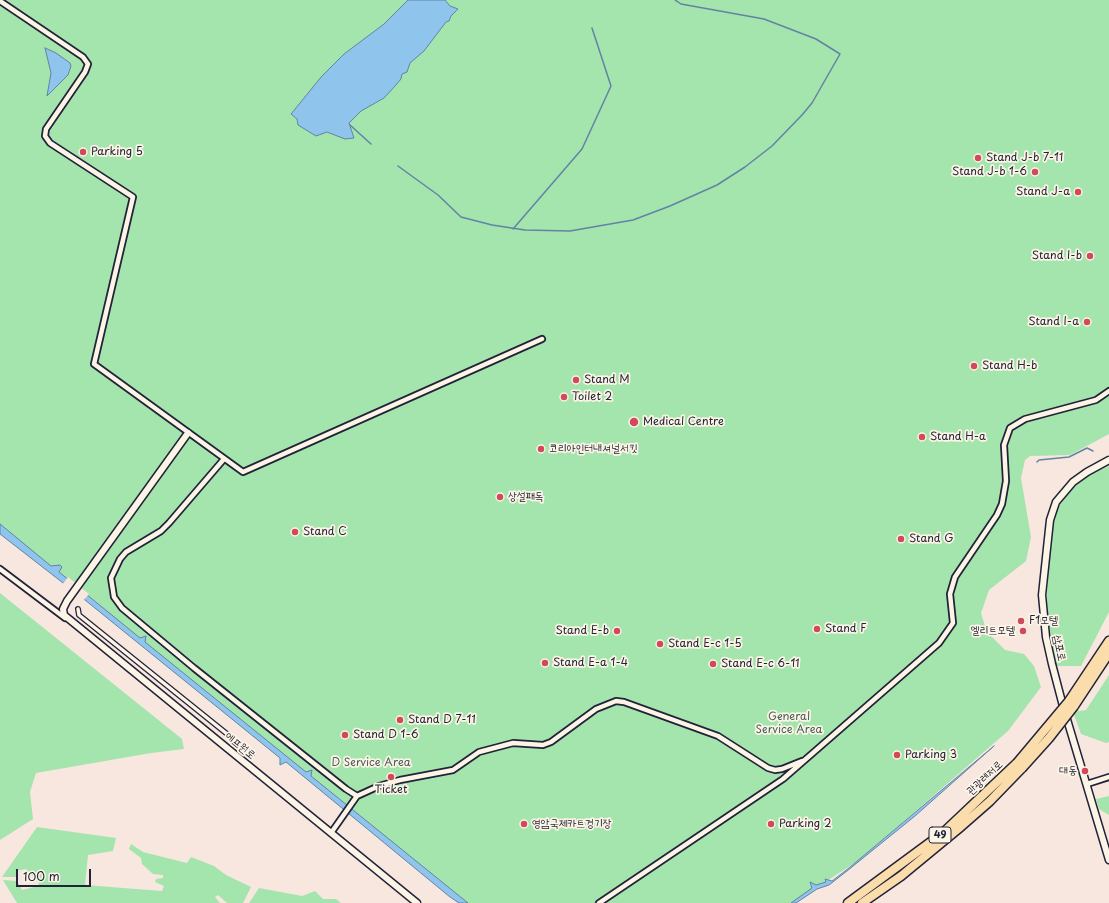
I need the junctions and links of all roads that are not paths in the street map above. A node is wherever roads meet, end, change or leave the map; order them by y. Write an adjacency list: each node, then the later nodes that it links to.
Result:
1 (0, 1): 4 (street)
2 (542, 339): 5 (street)
3 (1109, 391): 14 (street)
4 (188, 433): 5 (street); 9 (street)
5 (224, 459): 19 (street)
6 (1109, 460): 18 (street, 삼포로)
7 (0, 569): 9 (street)
8 (78, 609): 13 (street)
9 (65, 618): 20 (street, 에프원로)
10 (1109, 641): 12 (highway, 관광레저로 / 49)
11 (1109, 654): 12 (highway, 관광레저로 / 49)
12 (1072, 703): 22 (highway, 관광레저로 / 49, bridge)
13 (252, 754)
14 (810, 756): 15 (street); 17 (street)
15 (768, 768): 17 (street); 19 (street)
16 (1109, 777): 18 (street)
17 (776, 784): 24 (street)
18 (1087, 784): 21 (street, 삼포로)
19 (357, 796): 20 (street)
20 (331, 833): 23 (street, 에프원로)
21 (1109, 860)
22 (855, 901)
23 (417, 903)
24 (599, 903)

